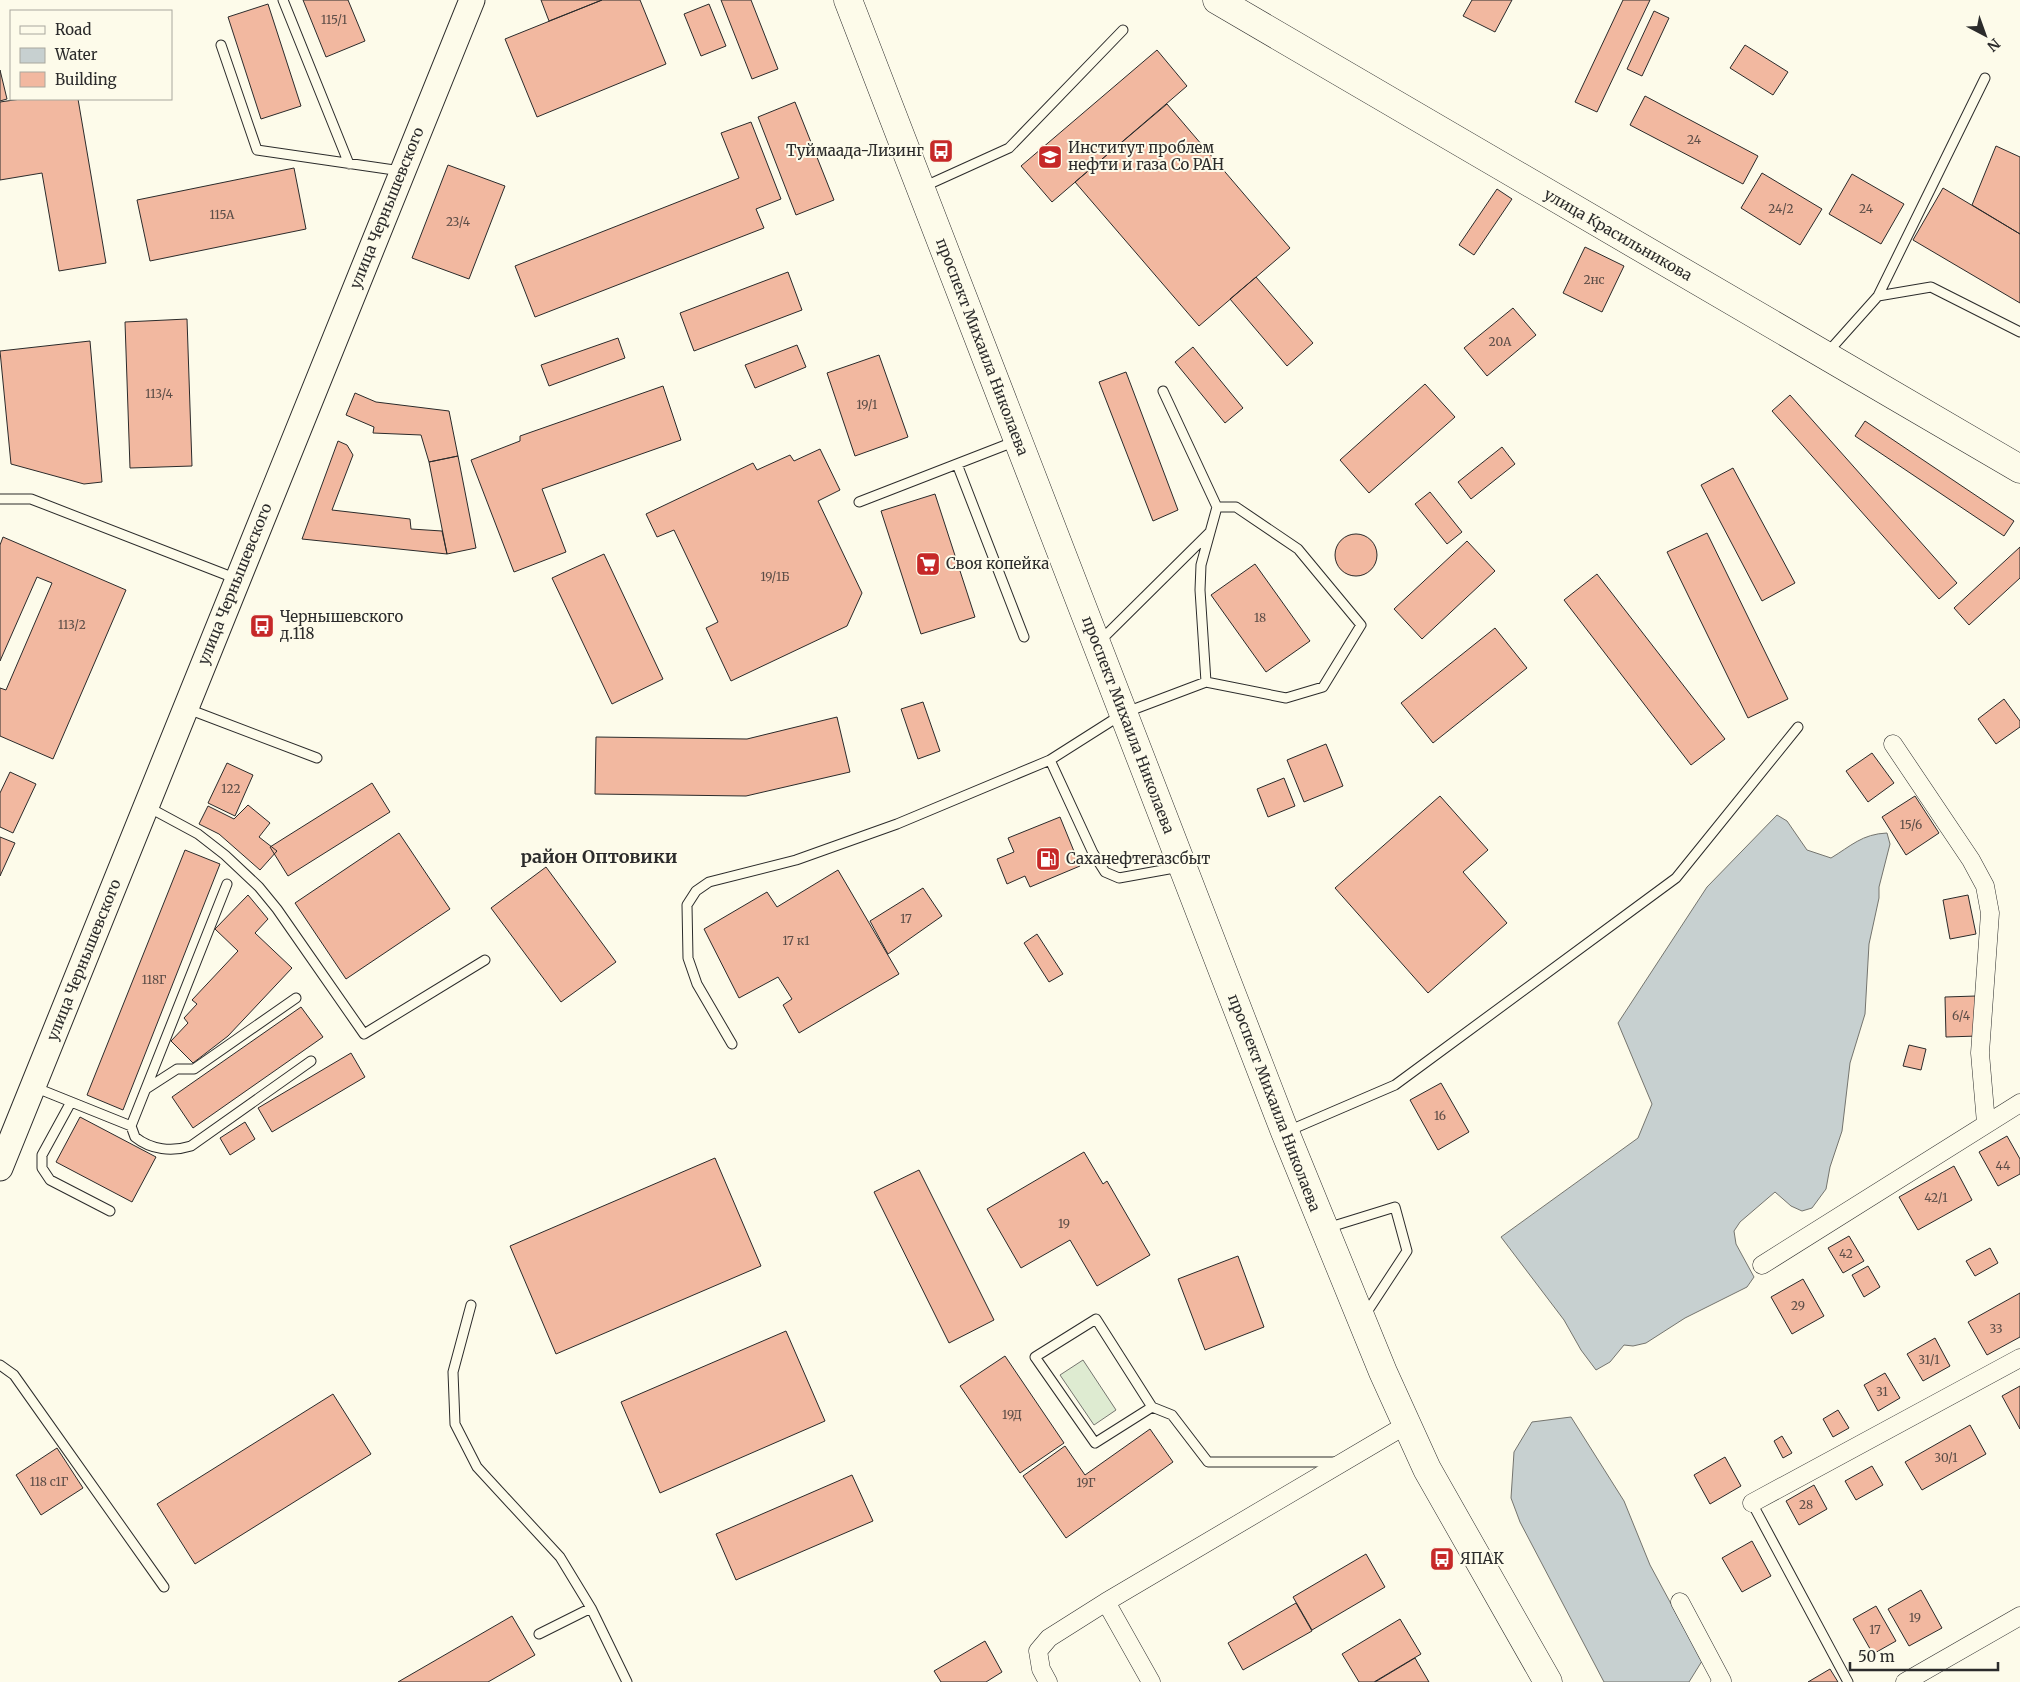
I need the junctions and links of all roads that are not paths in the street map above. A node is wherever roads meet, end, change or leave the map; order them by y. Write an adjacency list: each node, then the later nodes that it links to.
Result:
1 (283, 0): 8 (lane)
2 (472, 0): 9 (main road, улица Чернышевского)
3 (848, 0): 10 (main road, проспект Михаила Николаева)
4 (1217, 0): 13 (main road, улица Красильникова)
5 (1123, 30): 10 (lane)
6 (221, 45): 8 (lane)
7 (1985, 78): 11 (lane)
8 (349, 164): 9 (lane)
9 (402, 171): 22 (main road, улица Чернышевского)
10 (921, 188): 15 (main road, проспект Михаила Николаева)
11 (1878, 296): 12 (lane); 13 (lane)
12 (2020, 332)
13 (1824, 356): 17 (main road, улица Красильникова)
14 (1163, 391): 20 (lane)
15 (1018, 440): 16 (lane); 24 (main road, проспект Михаила Николаева)
16 (958, 464): 19 (lane); 23 (lane)
17 (2020, 469)
18 (0, 499): 22 (lane)
19 (859, 502)
20 (1217, 507): 21 (lane); 25 (lane)
21 (1210, 531): 24 (lane); 25 (lane)
22 (238, 579): 26 (main road, улица Чернышевского)
23 (1024, 637)
24 (1097, 644): 27 (main road, проспект Михаила Николаева)
25 (1206, 682): 27 (lane)
26 (185, 708): 30 (lane); 32 (main road, улица Чернышевского)
27 (1124, 713): 31 (lane); 33 (main road, проспект Михаила Николаева)
28 (1798, 728): 45 (lane)
29 (1893, 744): 43 (street)
30 (317, 758)
31 (1050, 760): 33 (lane); 37 (lane)
32 (146, 806): 35 (lane); 39 (main road, улица Чернышевского)
33 (1183, 866): 45 (main road, проспект Михаила Николаева)
34 (227, 884): 40 (lane)
35 (485, 960)
36 (296, 998): 40 (lane)
37 (732, 1044)
38 (311, 1061): 44 (lane)
39 (33, 1087): 41 (lane); 46 (main road, улица Чернышевского)
40 (145, 1090): 44 (lane)
41 (70, 1102): 44 (lane); 47 (lane)
42 (2020, 1103): 43 (street)
43 (1986, 1124): 49 (street)
44 (131, 1126)
45 (1285, 1132): 48 (main road, проспект Михаила Николаева)
46 (0, 1168)
47 (110, 1211)
48 (1324, 1229): 51 (main road, проспект Михаила Николаева); 51 (lane)
49 (1762, 1265)
50 (471, 1304): 61 (lane)
51 (1362, 1320): 55 (main road, проспект Михаила Николаева)
52 (2020, 1358): 57 (street)
53 (0, 1365): 58 (lane)
54 (1152, 1407): 54 (lane); 56 (lane)
55 (1406, 1425): 56 (street); 67 (main road, проспект Михаила Николаева)
56 (1343, 1462): 59 (street)
57 (1752, 1503): 69 (lane)
58 (164, 1587)
59 (1106, 1602): 65 (street); 66 (street)
60 (1680, 1602): 68 (street)
61 (591, 1608): 63 (lane); 64 (lane)
62 (2020, 1616): 70 (street)
63 (539, 1634)
64 (628, 1682)
65 (1048, 1682)
66 (1151, 1682)
67 (1548, 1682)
68 (1720, 1682)
69 (1848, 1682)
70 (1906, 1682)

